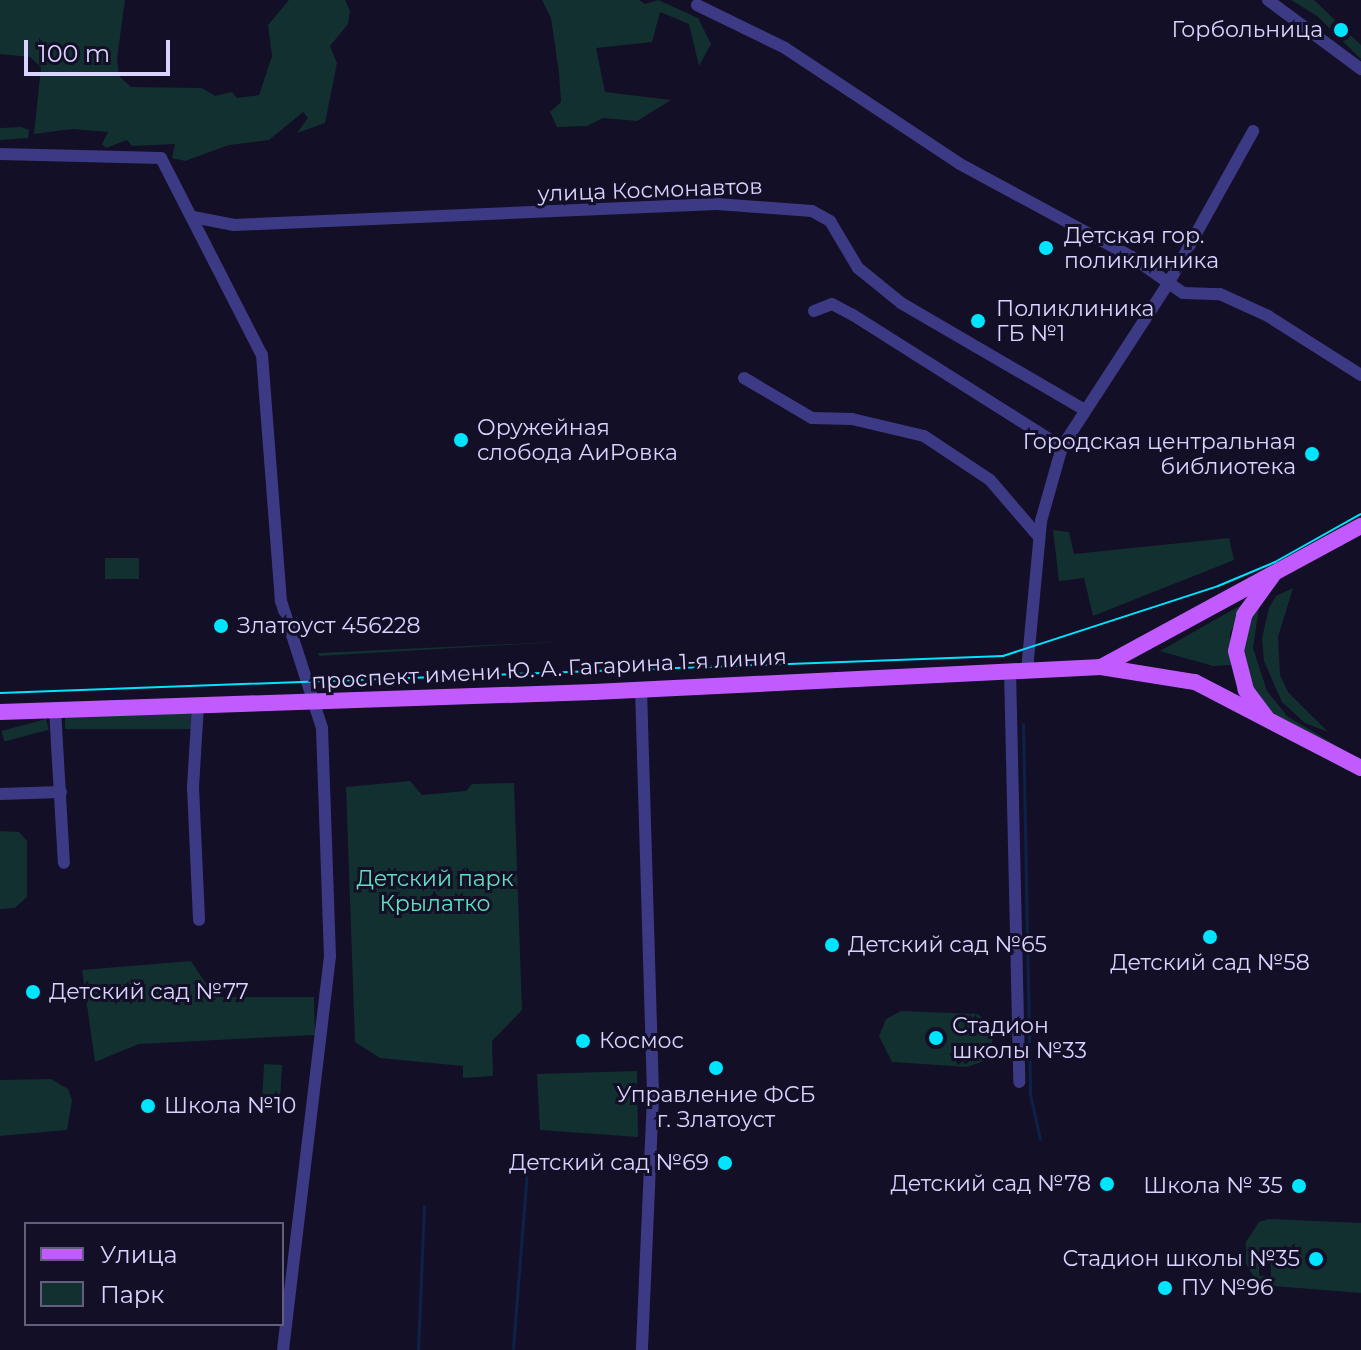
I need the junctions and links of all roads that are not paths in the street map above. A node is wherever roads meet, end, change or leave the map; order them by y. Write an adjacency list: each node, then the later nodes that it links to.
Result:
1 (1268, 0): 3 (street)
2 (697, 5): 7 (street)
3 (1361, 69)
4 (1253, 131): 7 (street)
5 (0, 154): 6 (street)
6 (193, 217): 11 (street, улица Космонавтов); 20 (street)
7 (1168, 284): 9 (street); 11 (street)
8 (814, 311): 12 (street)
9 (1361, 375)
10 (744, 378): 14 (street)
11 (1085, 410): 12 (street)
12 (1062, 447): 14 (street)
13 (1361, 526): 15 (main road)
14 (1039, 537): 18 (street)
15 (1280, 568): 16 (main road); 24 (main road)
16 (1101, 667): 18 (main road, проспект имени Ю. А. Гагарина 1-я линия); 24 (main road, проспект имени Ю. А. Гагарина 1-я линия)
17 (1010, 670): 18 (main road, проспект имени Ю. А. Гагарина 1-я линия); 19 (main road, проспект имени Ю. А. Гагарина 1-я линия); 30 (street)
18 (1027, 670)
19 (641, 689): 20 (main road, проспект имени Ю. А. Гагарина 1-я линия); 32 (street)
20 (312, 701): 21 (main road, проспект имени Ю. А. Гагарина 1-я линия); 31 (street)
21 (198, 705): 22 (main road, проспект имени Ю. А. Гагарина 1-я линия); 29 (street)
22 (55, 709): 23 (main road, проспект имени Ю. А. Гагарина 1-я линия); 26 (street)
23 (0, 712)
24 (1271, 723): 25 (main road, проспект имени Ю. А. Гагарина 1-я линия)
25 (1361, 768)
26 (61, 792): 27 (street); 28 (street)
27 (0, 794)
28 (64, 863)
29 (199, 920)
30 (1019, 1082)
31 (283, 1350)
32 (642, 1350)

